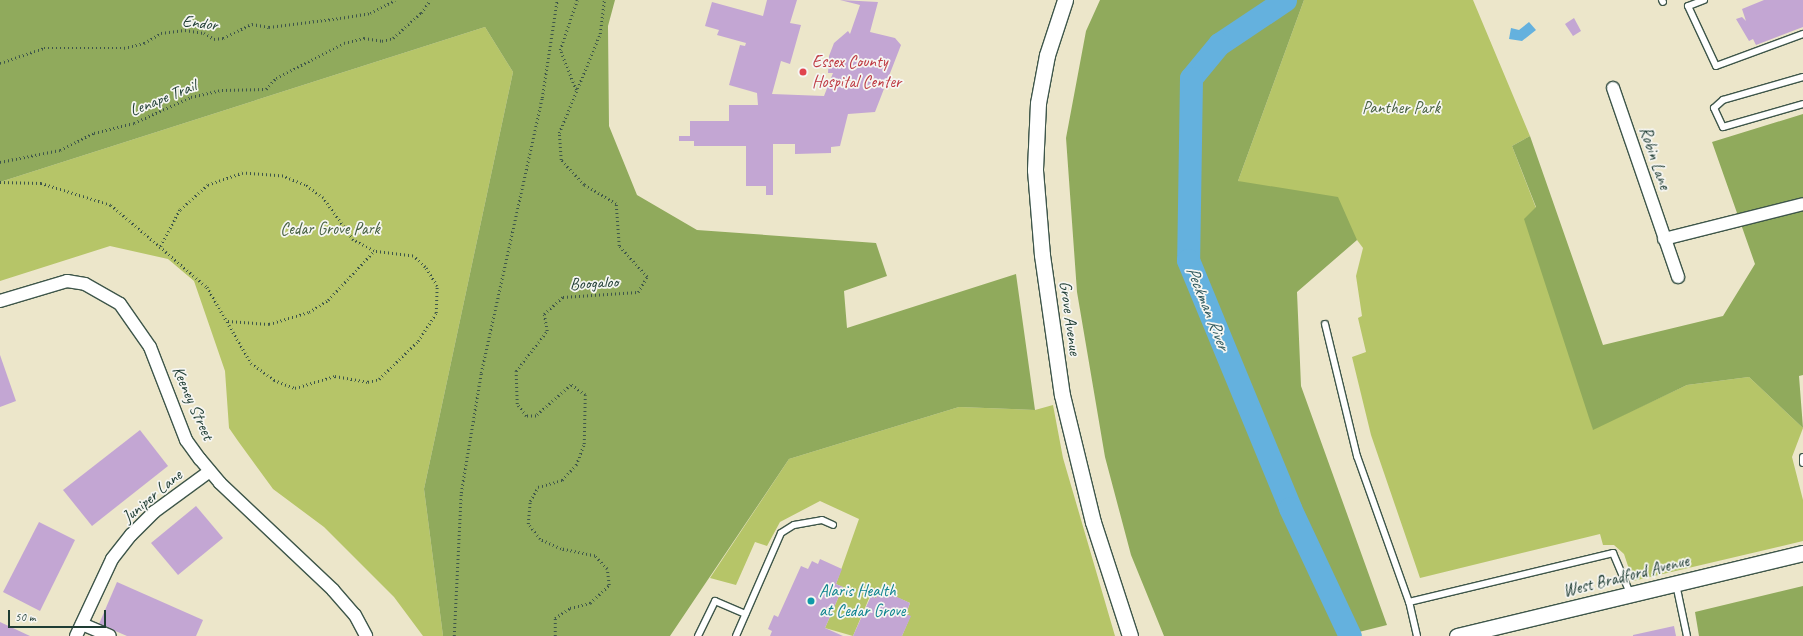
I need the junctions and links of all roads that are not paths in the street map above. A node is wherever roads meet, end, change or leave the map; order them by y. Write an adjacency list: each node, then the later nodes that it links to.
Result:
1 (1065, 0): 27 (street, Grove Avenue)
2 (1704, 0): 3 (lane)
3 (1803, 34)
4 (1803, 77): 6 (lane)
5 (1613, 88): 8 (street, Robin Lane)
6 (1803, 104)
7 (1803, 204): 8 (street)
8 (1664, 239): 9 (street, Robin Lane)
9 (1678, 277)
10 (0, 301): 14 (street, Keeney Street)
11 (1325, 324): 19 (lane)
12 (1803, 457): 13 (lane)
13 (1803, 463)
14 (210, 471): 21 (street, Juniper Lane); 24 (street, Keeney Street)
15 (833, 525): 20 (lane)
16 (1803, 553): 17 (street, West Bradford Avenue)
17 (1676, 584): 18 (street, West Bradford Avenue); 30 (lane)
18 (1631, 594): 19 (lane); 29 (street, West Bradford Avenue)
19 (1409, 602): 28 (lane)
20 (745, 614): 25 (lane); 26 (lane)
21 (82, 624): 22 (street, Juniper Lane); 23 (street)
22 (76, 636)
23 (110, 636)
24 (366, 636)
25 (698, 636)
26 (736, 636)
27 (1130, 636)
28 (1417, 636)
29 (1457, 636)
30 (1687, 636)

